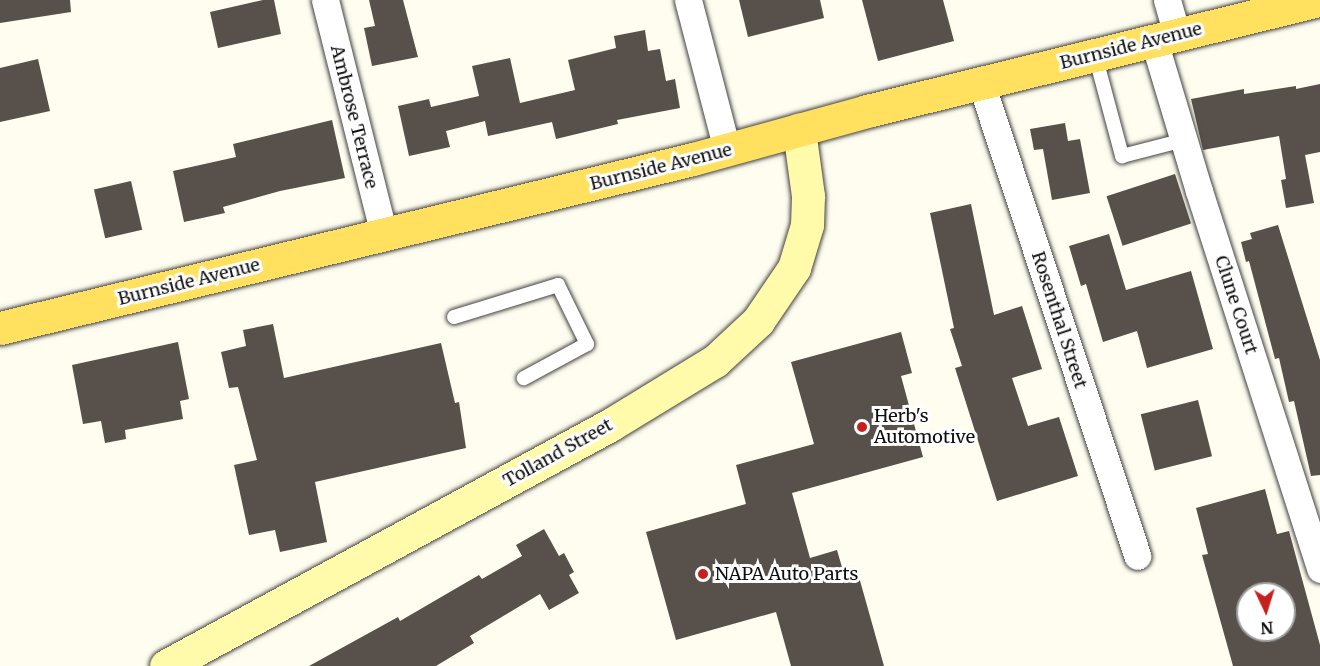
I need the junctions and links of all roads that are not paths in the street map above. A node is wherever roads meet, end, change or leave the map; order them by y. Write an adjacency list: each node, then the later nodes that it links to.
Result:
1 (325, 0): 11 (street, Ambrose Terrace)
2 (688, 0): 10 (street)
3 (1167, 0): 5 (street, Clune Court)
4 (1320, 0): 5 (main road, Burnside Avenue)
5 (1166, 38): 6 (main road, Burnside Avenue); 9 (street, Clune Court)
6 (1095, 55): 7 (main road, Burnside Avenue); 9 (lane)
7 (981, 83): 8 (main road, Burnside Avenue); 15 (street, Rosenthal Street)
8 (799, 130): 10 (main road, Burnside Avenue); 17 (main road, Tolland Street)
9 (1184, 140): 16 (street, Clune Court)
10 (726, 150): 11 (main road, Burnside Avenue)
11 (384, 235): 13 (main road, Burnside Avenue)
12 (454, 317): 14 (lane)
13 (0, 328)
14 (524, 378)
15 (1137, 556)
16 (1320, 569)
17 (166, 666)

